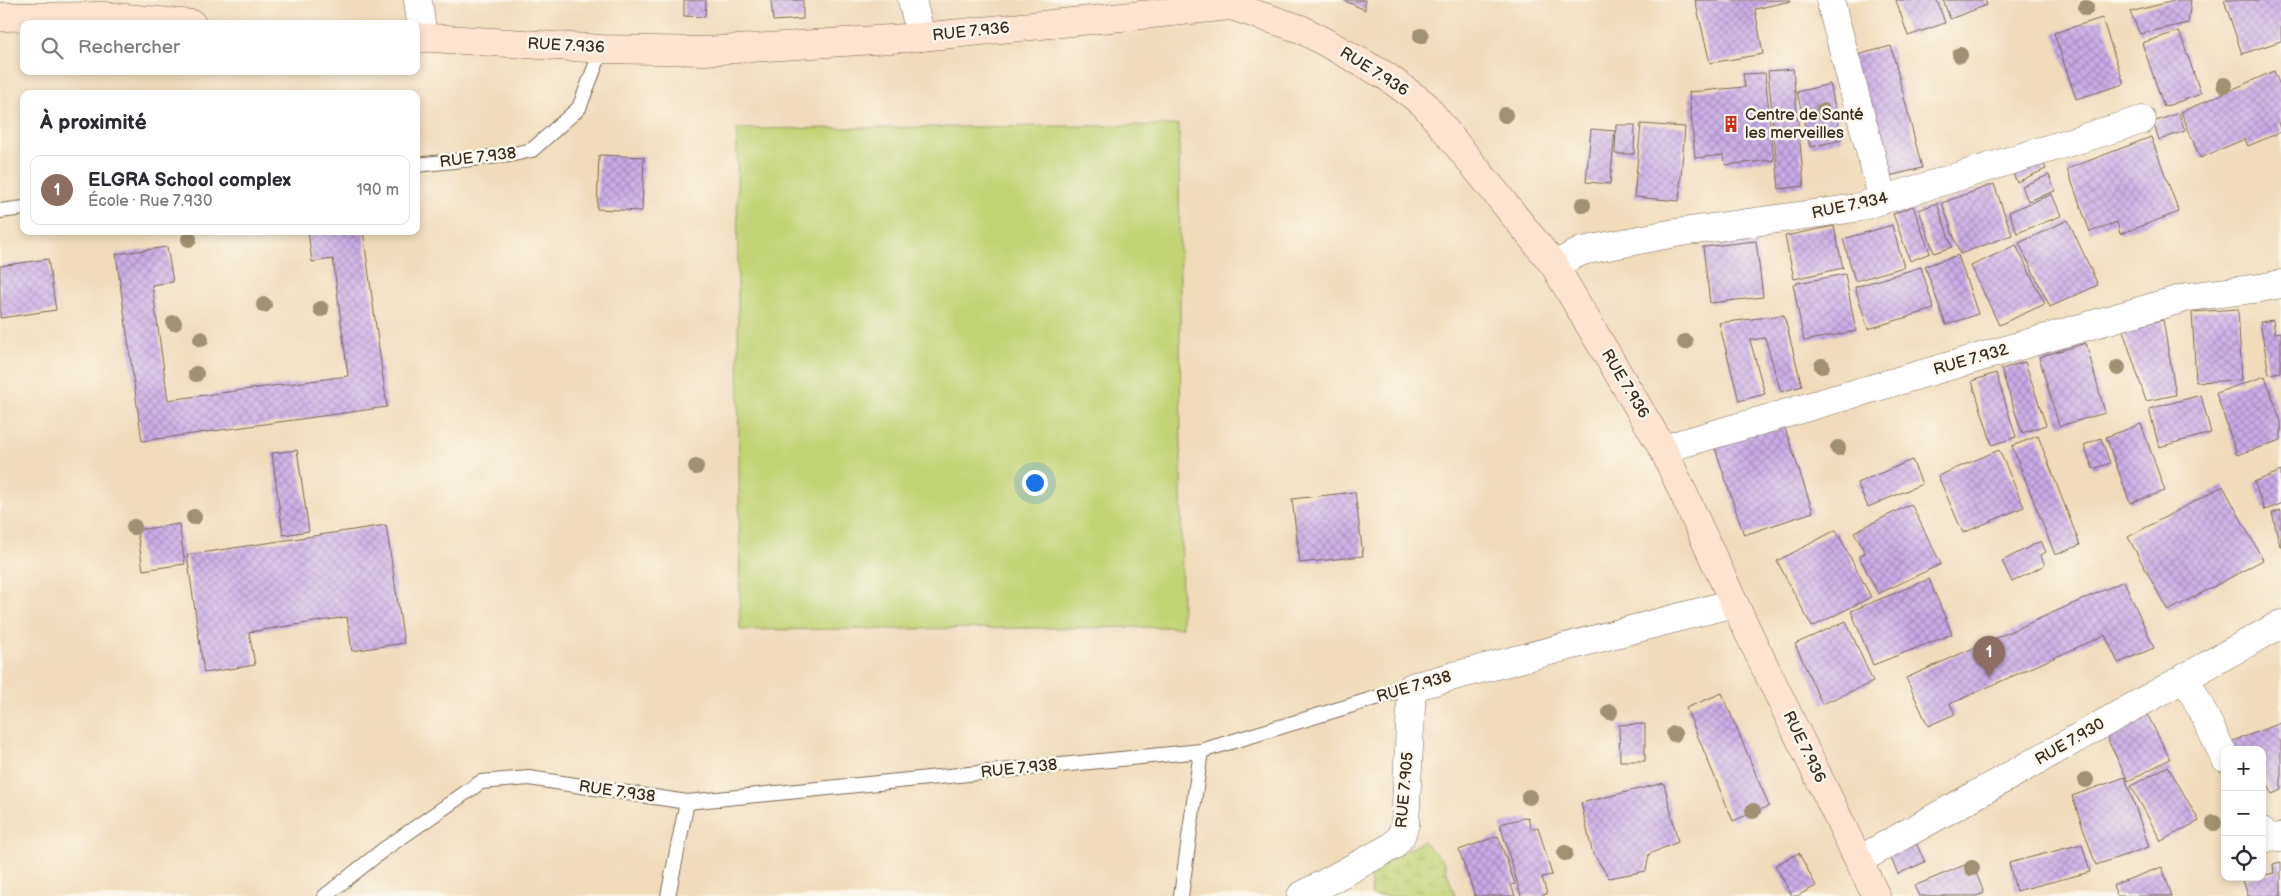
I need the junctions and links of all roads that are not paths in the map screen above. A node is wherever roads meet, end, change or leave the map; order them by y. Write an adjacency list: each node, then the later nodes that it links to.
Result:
1 (418, 0): 8 (street)
2 (912, 0): 9 (street)
3 (1830, 0): 14 (street)
4 (1231, 3): 9 (street, RUE 7.936); 17 (street, RUE 7.936)
5 (104, 8): 6 (street); 7 (street)
6 (0, 17)
7 (170, 20)
8 (419, 20)
9 (921, 37): 11 (street, RUE 7.936)
10 (420, 38): 11 (street, RUE 7.936)
11 (602, 48): 13 (lane, RUE 7.938)
12 (2142, 120): 14 (street, RUE 7.934)
13 (420, 165)
14 (1883, 200): 17 (street, RUE 7.934)
15 (20, 208): 16 (lane)
16 (0, 211)
17 (1554, 265): 19 (street, RUE 7.936)
18 (2281, 284): 19 (street, RUE 7.932)
19 (1663, 449): 20 (street, RUE 7.936)
20 (1734, 603): 23 (street, RUE 7.938); 29 (street, RUE 7.936)
21 (2281, 624): 22 (street, RUE 7.930)
22 (2185, 676): 24 (street); 29 (street, RUE 7.930)
23 (1412, 687): 25 (lane, RUE 7.938); 33 (street, RUE 7.905)
24 (2221, 750)
25 (1201, 751): 26 (lane, RUE 7.938); 32 (lane)
26 (687, 802): 30 (lane, RUE 7.938); 31 (lane)
27 (2266, 835): 28 (street)
28 (2281, 837)
29 (1859, 860): 34 (street, RUE 7.936)
30 (325, 896)
31 (668, 896)
32 (1181, 896)
33 (1301, 896)
34 (1876, 896)

